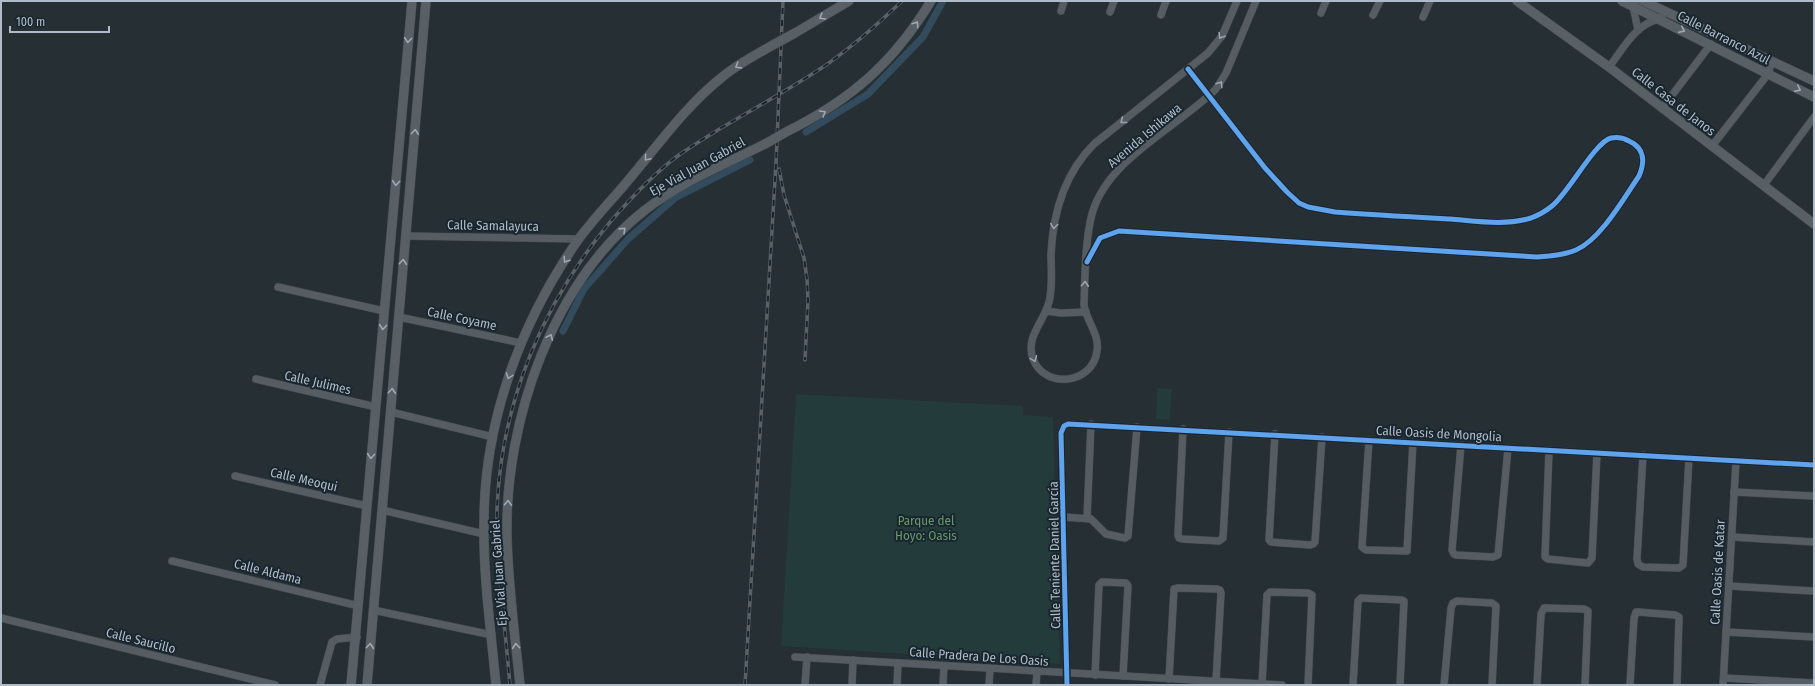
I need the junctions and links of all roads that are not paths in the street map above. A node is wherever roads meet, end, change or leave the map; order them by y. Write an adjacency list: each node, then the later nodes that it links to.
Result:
1 (412, 1): 37 (main road, one-way to 37)
2 (426, 1): 38 (main road, one-way to 2)
3 (849, 1): 42 (main road, Eje Vial Juan Gabriel, one-way to 42, bridge)
4 (931, 1): 111 (main road, Eje Vial Juan Gabriel, one-way to 4, bridge)
5 (1064, 1): 17 (street)
6 (1114, 1): 19 (street)
7 (1166, 1): 22 (street)
8 (1237, 1): 29 (street, Avenida Ishikawa, one-way to 29)
9 (1256, 1): 32 (street, Avenida Ishikawa, one-way to 9)
10 (1326, 1): 20 (street)
11 (1380, 1): 21 (street)
12 (1430, 1): 23 (street)
13 (1517, 1): 28 (main road, Calle Casa de Janos)
14 (1622, 1): 16 (main road, Calle Barranco Azul)
15 (1643, 1): 18 (main road, Calle Barranco Azul)
16 (1635, 4): 24 (main road, Calle Barranco Azul); 25 (street)
17 (1061, 11)
18 (1665, 11): 24 (street); 27 (main road, Calle Barranco Azul)
19 (1110, 12)
20 (1321, 13)
21 (1374, 15)
22 (1161, 16)
23 (1423, 17)
24 (1660, 20): 25 (street); 26 (main road, Calle Barranco Azul, one-way to 26)
25 (1638, 30): 28 (street)
26 (1711, 44): 30 (main road, Calle Barranco Azul); 34 (street)
27 (1772, 62): 30 (street); 31 (main road, Calle Barranco Azul)
28 (1610, 67): 34 (main road, Calle Casa de Janos)
29 (1188, 70): 32 (street); 46 (street, Avenida Ishikawa, one-way to 46)
30 (1768, 74): 33 (main road, Calle Barranco Azul, one-way to 33); 36 (street)
31 (1814, 81)
32 (1209, 96): 43 (street, Avenida Ishikawa); 43 (street)
33 (1814, 97)
34 (1662, 107): 36 (main road, Calle Casa de Janos)
35 (1814, 117): 39 (street)
36 (1712, 146): 39 (main road, Calle Casa de Janos)
37 (398, 162): 38 (main road); 45 (main road, one-way to 45)
38 (412, 163): 41 (main road)
39 (1764, 185): 40 (main road, Calle Casa de Janos)
40 (1814, 224)
41 (406, 236): 42 (street, Calle Samalayuca); 48 (main road, one-way to 41)
42 (580, 239): 49 (main road, Eje Vial Juan Gabriel, one-way to 49)
43 (1087, 262): 47 (street, Avenida Ishikawa, one-way to 43)
44 (278, 287): 45 (street)
45 (384, 311): 51 (main road, one-way to 51)
46 (1046, 311): 47 (street); 47 (street, Avenida Ishikawa, one-way to 47)
47 (1086, 312)
48 (398, 316): 49 (street, Calle Coyame); 52 (main road, one-way to 48)
49 (521, 343): 59 (main road, Eje Vial Juan Gabriel, one-way to 59)
50 (256, 379): 51 (street, Calle Julimes)
51 (376, 407): 74 (main road, one-way to 74)
52 (391, 412): 59 (street); 75 (main road)
53 (1091, 424): 54 (street, Calle Oasis de Mongolia); 55 (street, Calle Oasis de Mongolia); 77 (street)
54 (1064, 426): 76 (street, Calle Teniente Daniel García)
55 (1137, 427): 56 (street, Calle Oasis de Mongolia); 77 (street)
56 (1183, 429): 57 (street, Calle Oasis de Mongolia); 57 (street)
57 (1229, 432): 58 (street, Calle Oasis de Mongolia)
58 (1275, 434): 60 (street, Calle Oasis de Mongolia); 60 (street)
59 (493, 437): 78 (main road, Eje Vial Juan Gabriel)
60 (1322, 437): 61 (street, Calle Oasis de Mongolia)
61 (1369, 440): 62 (street, Calle Oasis de Mongolia); 62 (street)
62 (1413, 442): 63 (street, Calle Oasis de Mongolia)
63 (1461, 445): 64 (street, Calle Oasis de Mongolia); 64 (street)
64 (1508, 448): 65 (street, Calle Oasis de Mongolia)
65 (1549, 450): 66 (street, Calle Oasis de Mongolia); 66 (street)
66 (1597, 453): 67 (street, Calle Oasis de Mongolia)
67 (1643, 455): 68 (street, Calle Oasis de Mongolia); 68 (street)
68 (1689, 458): 69 (street, Calle Oasis de Mongolia)
69 (1736, 461): 70 (street, Calle Oasis de Mongolia); 72 (street, Calle Oasis de Katar)
70 (1814, 465)
71 (236, 476): 74 (street, Calle Meoqui)
72 (1734, 492): 73 (street); 79 (street, Calle Oasis de Katar)
73 (1814, 496)
74 (367, 506): 84 (main road)
75 (382, 510): 78 (street); 85 (main road)
76 (1064, 517): 77 (street); 98 (street, Calle Teniente Daniel García)
77 (1087, 518)
78 (484, 534): 88 (main road, Eje Vial Juan Gabriel)
79 (1732, 537): 80 (street); 82 (street, Calle Oasis de Katar)
80 (1814, 542)
81 (172, 561): 84 (street, Calle Aldama)
82 (1728, 586): 83 (street); 87 (street, Calle Oasis de Katar)
83 (1814, 591)
84 (359, 606): 89 (main road)
85 (373, 610): 88 (street); 109 (main road, one-way to 85)
86 (1, 618): 106 (street, Calle Saucillo)
87 (1726, 632): 90 (street); 103 (street, Calle Oasis de Katar)
88 (492, 635): 110 (main road, Eje Vial Juan Gabriel)
89 (357, 637): 107 (street); 108 (main road)
90 (1814, 637)
91 (795, 657): 92 (street, Calle Pradera De Los Oasis)
92 (807, 657): 93 (street, Calle Pradera De Los Oasis); 112 (street)
93 (853, 660): 94 (street, Calle Pradera De Los Oasis); 113 (street)
94 (898, 663): 95 (street, Calle Pradera De Los Oasis); 114 (street)
95 (944, 666): 96 (street, Calle Pradera De Los Oasis); 115 (street)
96 (990, 669): 97 (street, Calle Pradera De Los Oasis); 116 (street)
97 (1037, 672): 98 (street, Calle Pradera De Los Oasis); 117 (street)
98 (1067, 674): 99 (street, Calle Pradera De Los Oasis); 118 (street, Calle Teniente Daniel García)
99 (1095, 675): 100 (street, Calle Pradera De Los Oasis); 100 (street)
100 (1123, 676): 101 (street, Calle Pradera De Los Oasis)
101 (1169, 679): 102 (street, Calle Pradera De Los Oasis); 102 (street)
102 (1216, 681): 105 (street, Calle Pradera De Los Oasis)
103 (1723, 681): 104 (street)
104 (1814, 683)
105 (1262, 684): 119 (street, Calle Pradera De Los Oasis); 120 (street)
106 (275, 685)
107 (320, 685)
108 (351, 685)
109 (367, 685)
110 (496, 685)
111 (520, 685)
112 (805, 685)
113 (852, 685)
114 (897, 685)
115 (943, 685)
116 (990, 685)
117 (1036, 685)
118 (1067, 685)
119 (1282, 685)
120 (1308, 685)
121 (1353, 685): 122 (street)
122 (1400, 685)
123 (1444, 685): 124 (street)
124 (1492, 685)
125 (1537, 685): 126 (street)
126 (1585, 685)
127 (1630, 685): 128 (street)
128 (1677, 685)

